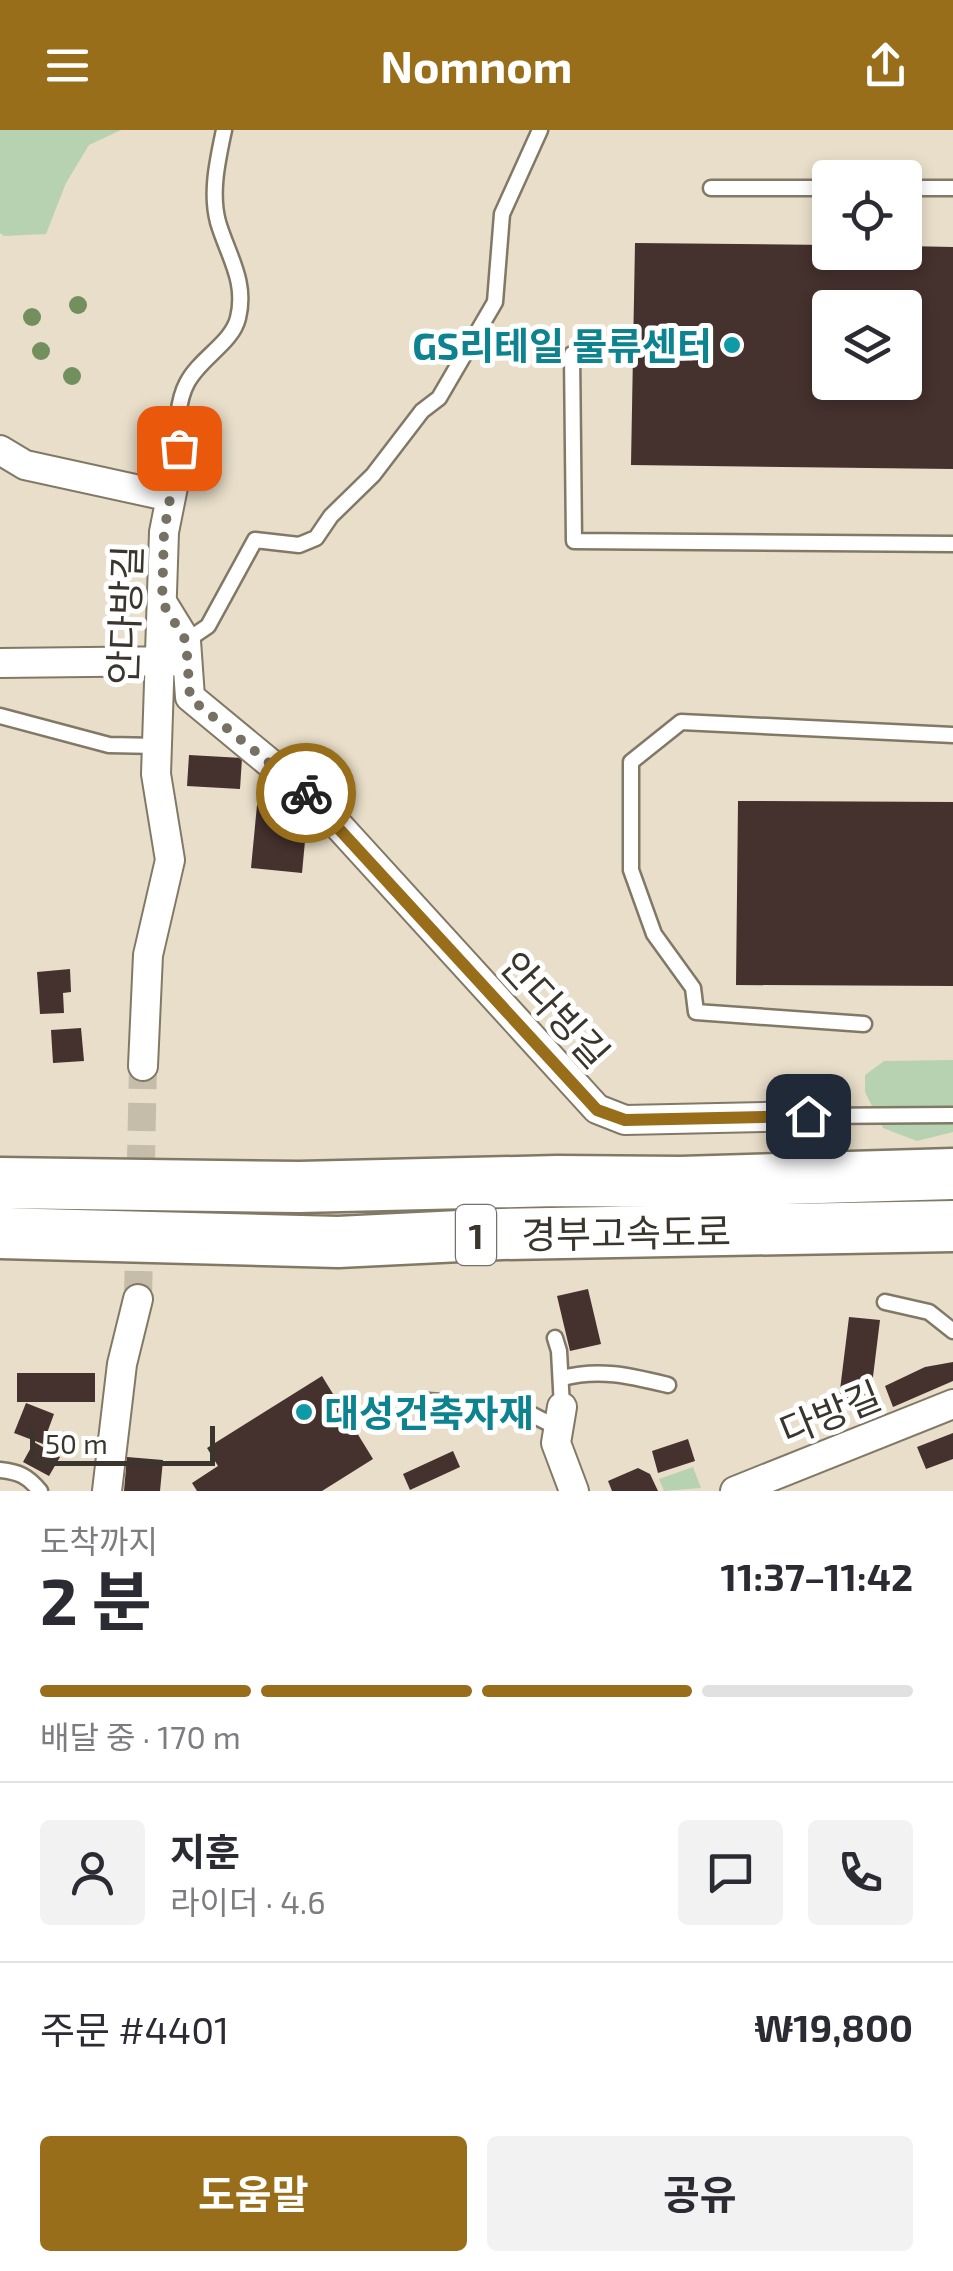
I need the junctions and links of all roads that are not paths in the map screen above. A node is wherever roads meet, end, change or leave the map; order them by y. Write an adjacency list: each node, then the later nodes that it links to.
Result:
1 (224, 130): 9 (lane, 안다방길)
2 (540, 130): 11 (lane, 안다방길)
3 (711, 188): 4 (lane)
4 (812, 188)
5 (922, 188): 6 (lane)
6 (953, 188)
7 (572, 354): 10 (lane)
8 (0, 450): 9 (street)
9 (172, 489): 11 (street, 안다방길)
10 (953, 544)
11 (178, 654): 12 (street); 13 (street); 14 (street, 안다방길)
12 (0, 663)
13 (190, 698): 14 (street); 20 (street, 안다빙길)
14 (159, 704): 17 (street, 안다방길)
15 (0, 716): 17 (lane)
16 (953, 735): 18 (lane)
17 (157, 746): 19 (street, 안다방길)
18 (864, 1024)
19 (143, 1066)
20 (808, 1116): 21 (lane)
21 (953, 1116)
22 (953, 1174): 23 (highway, 경부고속도로 / 1)
23 (0, 1183)
24 (953, 1226): 25 (highway, 경부고속도로 / 1)
25 (0, 1233)
26 (138, 1299): 37 (street)
27 (886, 1302): 28 (lane)
28 (953, 1331)
29 (555, 1338): 30 (lane)
30 (562, 1378): 31 (lane); 34 (lane)
31 (668, 1385)
32 (428, 1401): 34 (lane)
33 (953, 1404): 39 (street, 다방길)
34 (560, 1418): 38 (street)
35 (0, 1470): 36 (lane)
36 (40, 1491)
37 (106, 1491)
38 (574, 1491)
39 (735, 1491)

